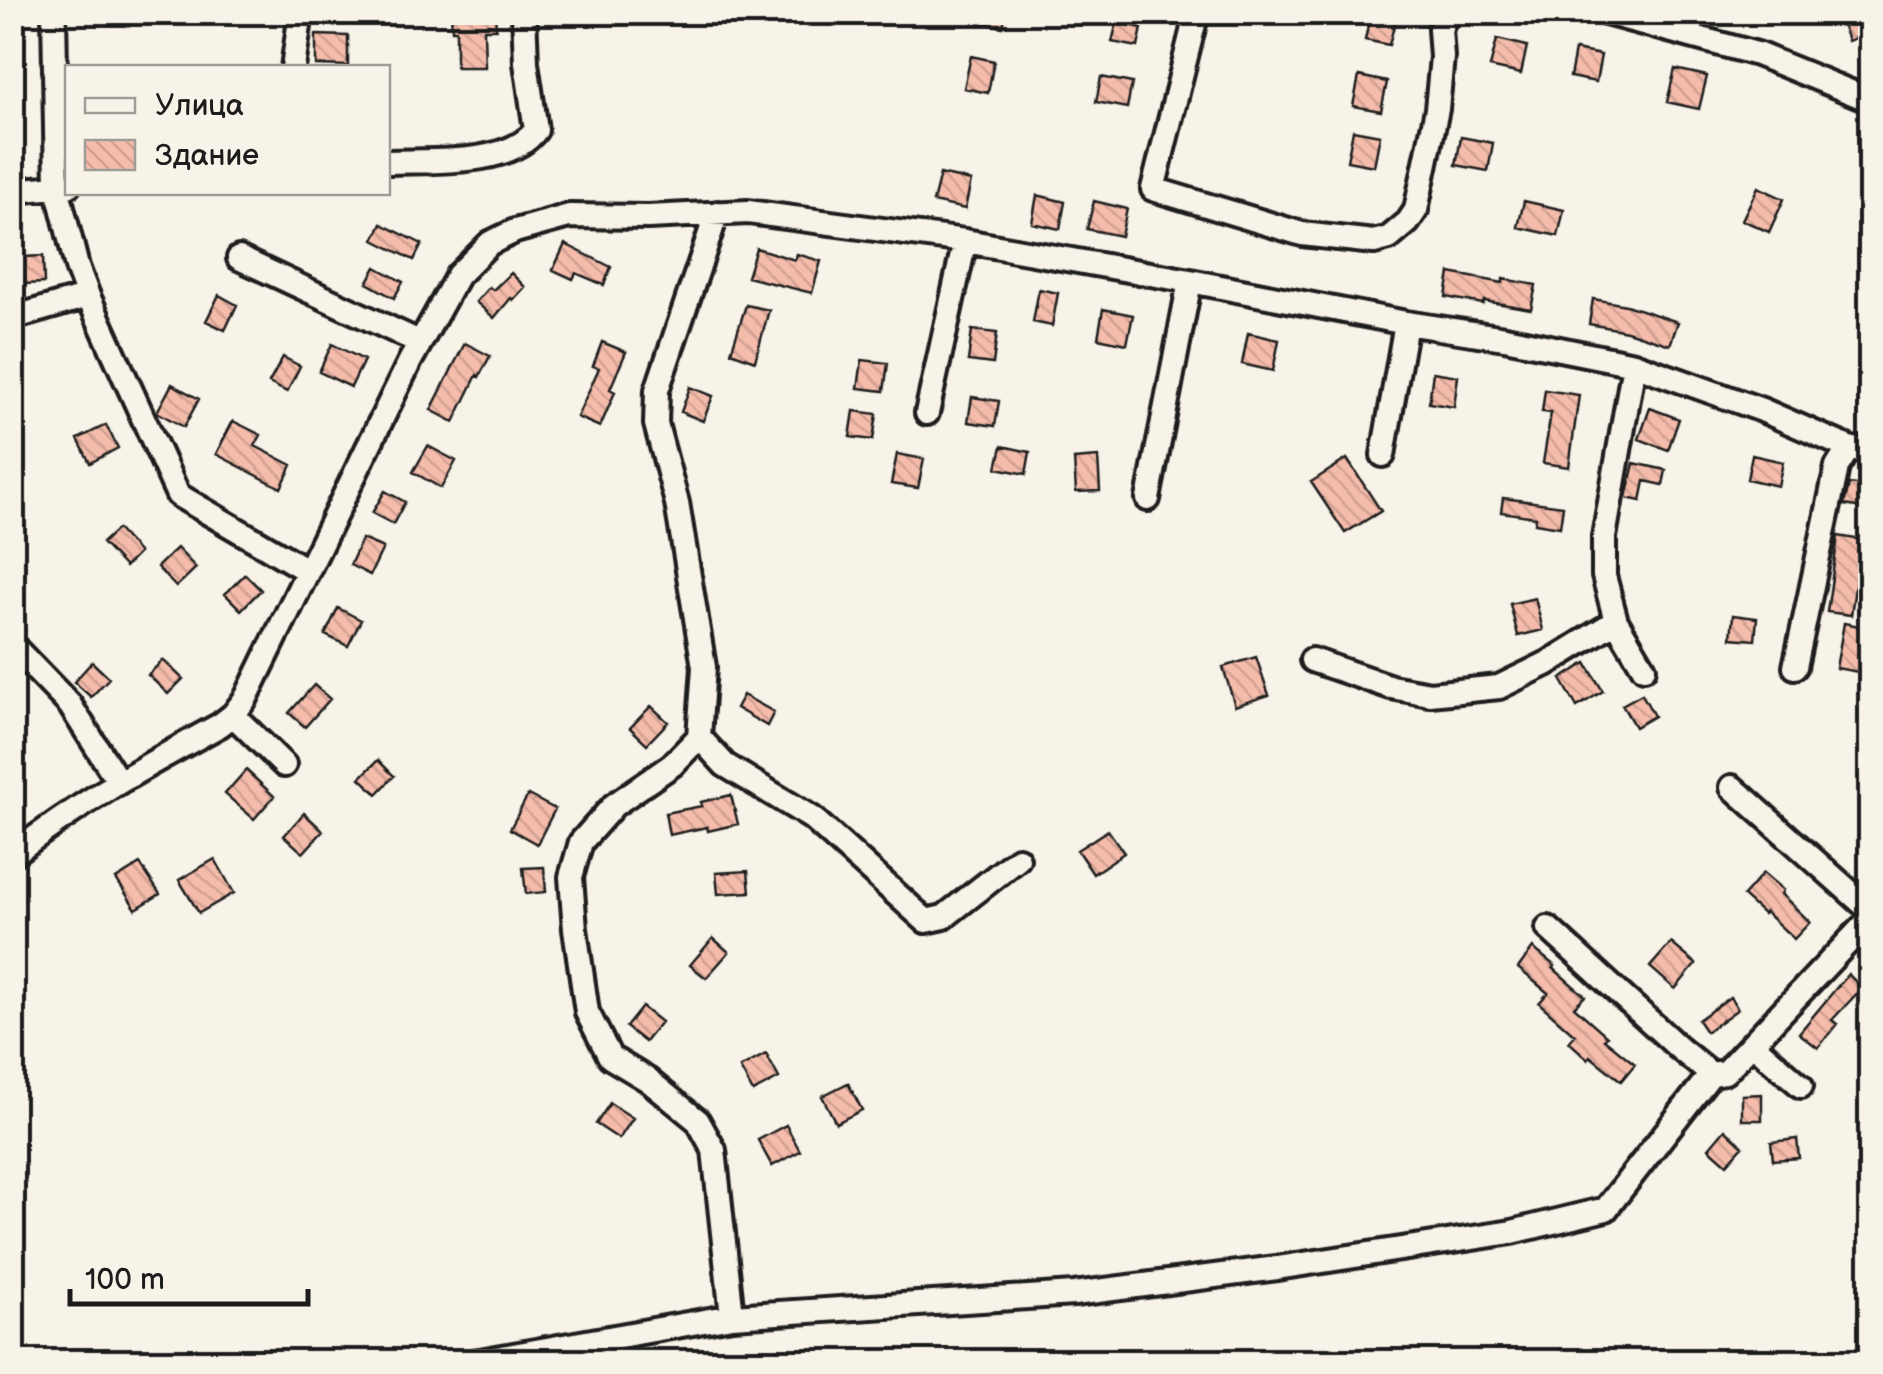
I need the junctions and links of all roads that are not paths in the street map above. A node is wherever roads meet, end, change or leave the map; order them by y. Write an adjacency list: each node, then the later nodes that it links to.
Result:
1 (54, 12): 10 (street)
2 (301, 12): 7 (street)
3 (524, 12): 9 (street)
4 (1197, 12): 5 (street)
5 (1448, 12)
6 (1602, 12): 8 (street)
7 (293, 65)
8 (1870, 100)
9 (390, 162)
10 (62, 187): 11 (street); 16 (street)
11 (12, 190)
12 (717, 213): 13 (street); 19 (street); 32 (street)
13 (965, 241): 15 (street); 21 (street)
14 (239, 258): 19 (street)
15 (1190, 281): 18 (street); 24 (street)
16 (88, 296): 17 (street); 25 (street)
17 (12, 318)
18 (1406, 323): 20 (street); 23 (street)
19 (419, 342): 25 (street)
20 (1634, 364): 22 (street); 26 (street)
21 (928, 413)
22 (1860, 450): 29 (street)
23 (1384, 455)
24 (1148, 499)
25 (308, 571): 31 (street)
26 (1616, 621): 28 (street); 30 (street)
27 (12, 645): 34 (street)
28 (1312, 660)
29 (1795, 667)
30 (1644, 668)
31 (233, 715): 33 (street); 34 (street)
32 (699, 736): 37 (street); 44 (street)
33 (284, 765)
34 (118, 781): 36 (street)
35 (1732, 787): 38 (street)
36 (12, 855)
37 (1018, 859)
38 (1870, 910)
39 (1870, 919): 41 (street)
40 (1548, 928): 42 (street)
41 (1753, 1044): 42 (street); 43 (street)
42 (1711, 1074): 44 (street)
43 (1801, 1086)
44 (732, 1316): 45 (street)
45 (474, 1362)

